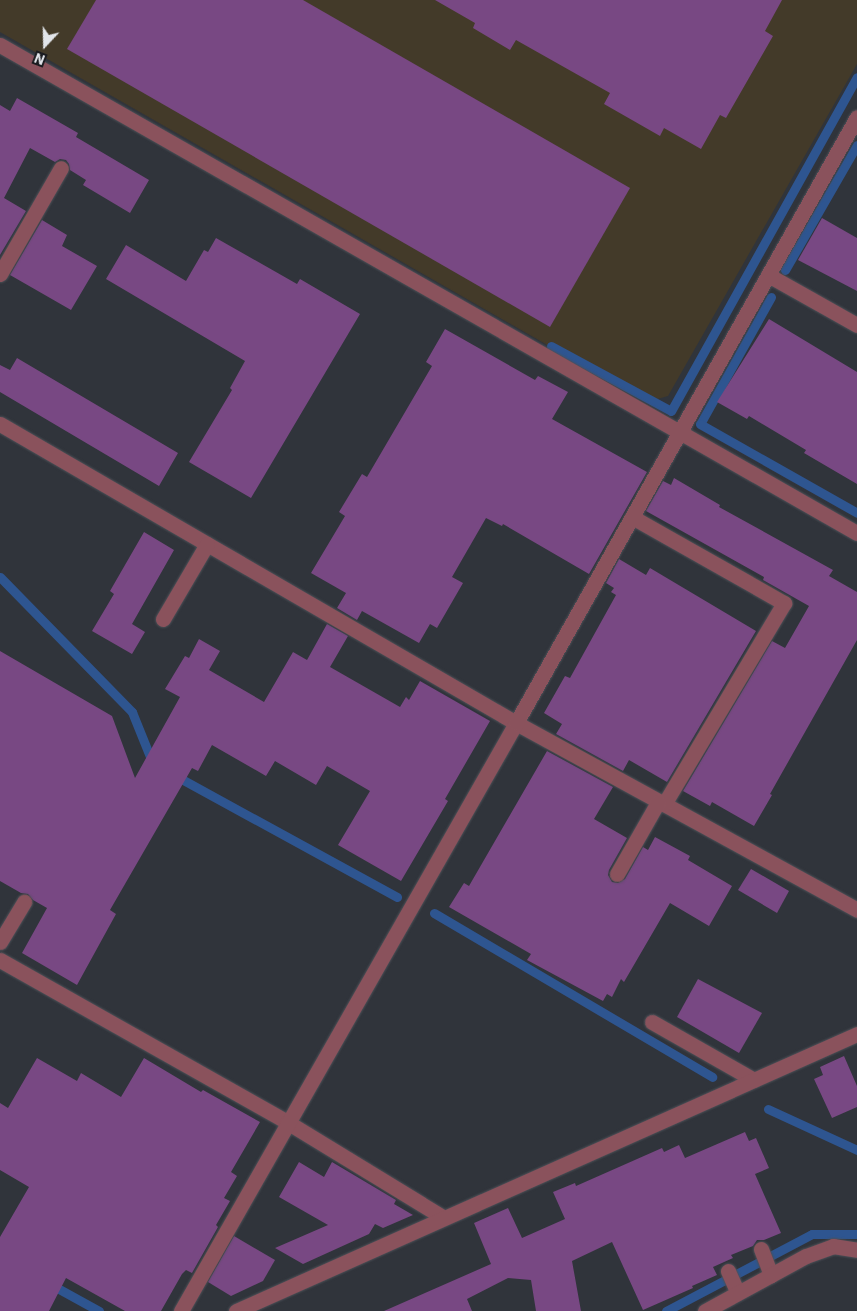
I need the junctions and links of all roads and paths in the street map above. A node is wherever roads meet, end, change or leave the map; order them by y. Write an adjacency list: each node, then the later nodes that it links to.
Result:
1 (0, 45): 8 (street)
2 (857, 117): 5 (street)
3 (61, 168): 4 (street)
4 (0, 274)
5 (768, 275): 6 (street); 8 (street)
6 (857, 325)
7 (0, 425): 11 (street)
8 (680, 432): 9 (street); 10 (street)
9 (632, 518): 13 (street); 14 (street)
10 (857, 533)
11 (206, 544): 12 (street); 13 (street)
12 (163, 619)
13 (516, 723): 14 (street); 23 (street)
14 (661, 803): 15 (street); 17 (street)
15 (617, 874)
16 (24, 902): 18 (street)
17 (857, 910)
18 (0, 942)
19 (0, 960): 23 (street)
20 (652, 1022): 22 (street)
21 (857, 1034): 22 (street)
22 (754, 1080): 24 (street)
23 (287, 1122): 24 (street); 30 (street)
24 (444, 1218): 31 (street)
25 (761, 1249): 28 (street)
26 (857, 1250): 28 (street)
27 (728, 1271): 29 (street)
28 (771, 1275): 29 (street)
29 (738, 1293): 32 (street)
30 (181, 1311)
31 (236, 1311)
32 (705, 1311)

